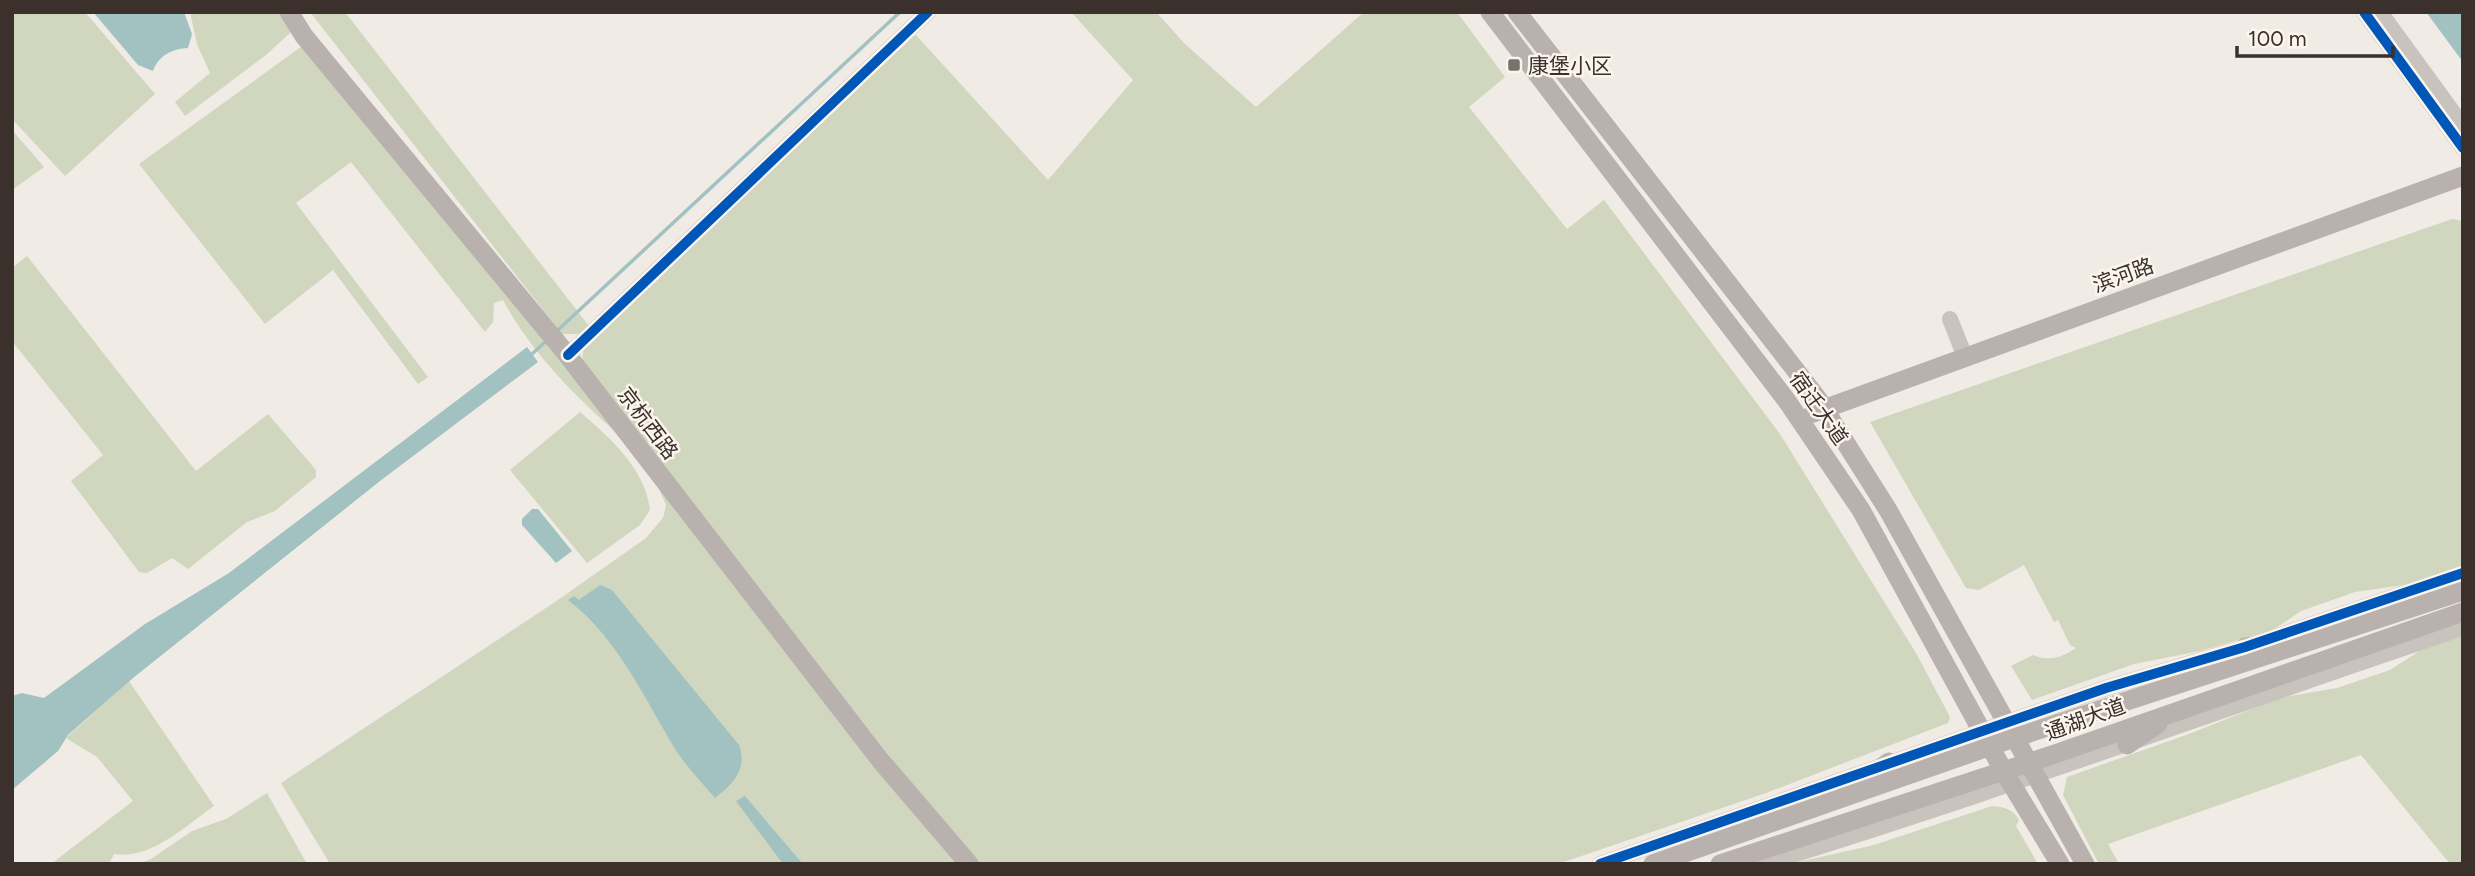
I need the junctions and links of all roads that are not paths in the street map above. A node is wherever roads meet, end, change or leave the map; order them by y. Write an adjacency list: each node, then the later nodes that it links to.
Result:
1 (289, 12): 11 (main road, 京杭西路)
2 (928, 12): 11 (street)
3 (1490, 12): 14 (main road, 宿迁大道)
4 (1517, 12): 13 (main road, 宿迁大道)
5 (2364, 12): 8 (street)
6 (2380, 12): 7 (street)
7 (2463, 126)
8 (2463, 148)
9 (2463, 176): 12 (main road, 滨河路)
10 (1950, 319): 12 (street)
11 (568, 355): 34 (main road, 京杭西路)
12 (1965, 357): 13 (main road, 滨河路)
13 (1824, 408): 14 (main road, 滨河路); 23 (main road, 宿迁大道)
14 (1800, 418): 25 (main road, 宿迁大道)
15 (2463, 573): 20 (street)
16 (2463, 591): 19 (main road, 通湖大道)
17 (2463, 611): 22 (main road, 通湖大道)
18 (2463, 628): 26 (street)
19 (2306, 644): 20 (main road); 21 (main road, 通湖大道)
20 (2245, 647): 23 (street)
21 (2102, 710): 23 (main road, 通湖大道); 24 (main road)
22 (2175, 710): 24 (main road, 通湖大道); 26 (main road)
23 (2010, 730): 25 (main road, 通湖大道); 28 (main road, 宿迁大道)
24 (2107, 735): 28 (main road, 通湖大道)
25 (1986, 738): 27 (street); 29 (main road, 通湖大道); 30 (main road, 宿迁大道)
26 (2127, 745): 28 (street)
27 (1888, 762): 32 (main road); 35 (street)
28 (2031, 769): 30 (main road, 通湖大道); 40 (main road, 宿迁大道)
29 (1914, 774): 31 (main road); 32 (main road, 通湖大道)
30 (2007, 777): 31 (main road, 通湖大道); 33 (street); 39 (main road, 宿迁大道)
31 (1922, 796): 37 (main road, 通湖大道)
32 (1834, 802): 36 (main road, 通湖大道)
33 (1771, 861): 38 (main road)
34 (969, 864)
35 (1600, 864)
36 (1653, 864)
37 (1720, 864)
38 (1741, 864)
39 (2060, 864)
40 (2085, 864)

